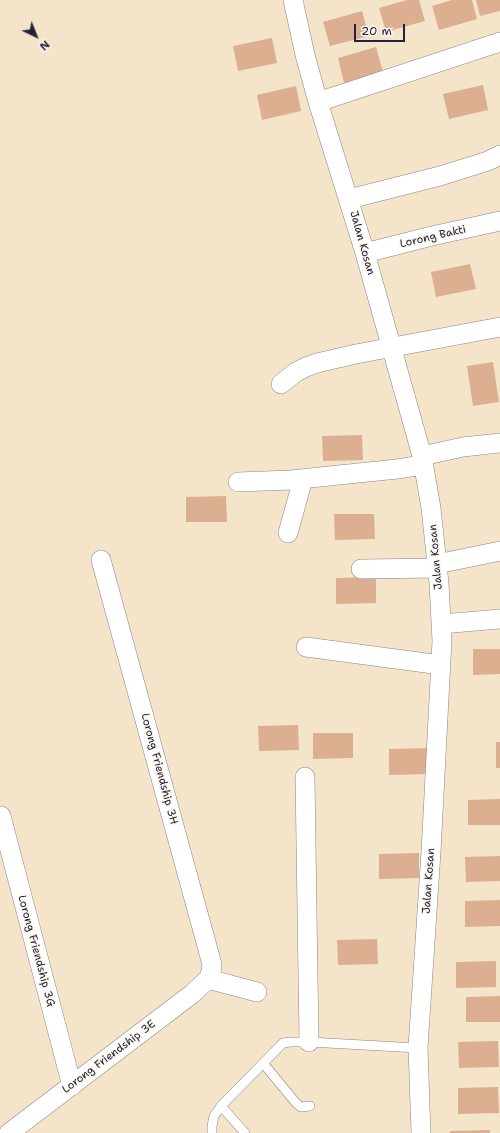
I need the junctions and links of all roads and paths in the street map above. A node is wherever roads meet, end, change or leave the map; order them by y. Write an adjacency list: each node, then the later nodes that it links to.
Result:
1 (293, 0): 3 (street, Jalan Kosan)
2 (500, 42): 3 (street)
3 (318, 102): 5 (street, Jalan Kosan)
4 (500, 155): 5 (street)
5 (349, 199): 7 (street, Jalan Kosan)
6 (500, 221): 7 (street, Lorong Bakti)
7 (365, 253): 9 (street, Jalan Kosan)
8 (500, 327): 9 (street)
9 (391, 348): 10 (street); 12 (street, Jalan Kosan)
10 (281, 384)
11 (500, 443): 12 (street)
12 (422, 460): 13 (street); 18 (street, Jalan Kosan)
13 (303, 479): 14 (street); 15 (street)
14 (238, 482)
15 (288, 533)
16 (500, 551): 18 (street)
17 (102, 560): 26 (street, Lorong Friendship 3H)
18 (437, 566): 19 (street); 21 (street, Jalan Kosan)
19 (361, 569)
20 (500, 619): 21 (street)
21 (441, 624): 23 (street, Jalan Kosan)
22 (306, 647): 23 (street)
23 (441, 665): 29 (street, Jalan Kosan)
24 (305, 777): 28 (street)
25 (1, 816): 31 (street, Lorong Friendship 3G)
26 (208, 979): 27 (street); 31 (street, Lorong Friendship 3E)
27 (258, 992)
28 (309, 1042): 29 (lane); 30 (lane)
29 (418, 1048): 37 (street, Jalan Kosan)
30 (263, 1063): 32 (lane); 33 (lane)
31 (72, 1086): 34 (street, Lorong Friendship 3E)
32 (221, 1106): 35 (lane); 36 (lane)
33 (310, 1106)
34 (10, 1133)
35 (212, 1133)
36 (245, 1133)
37 (421, 1133)

